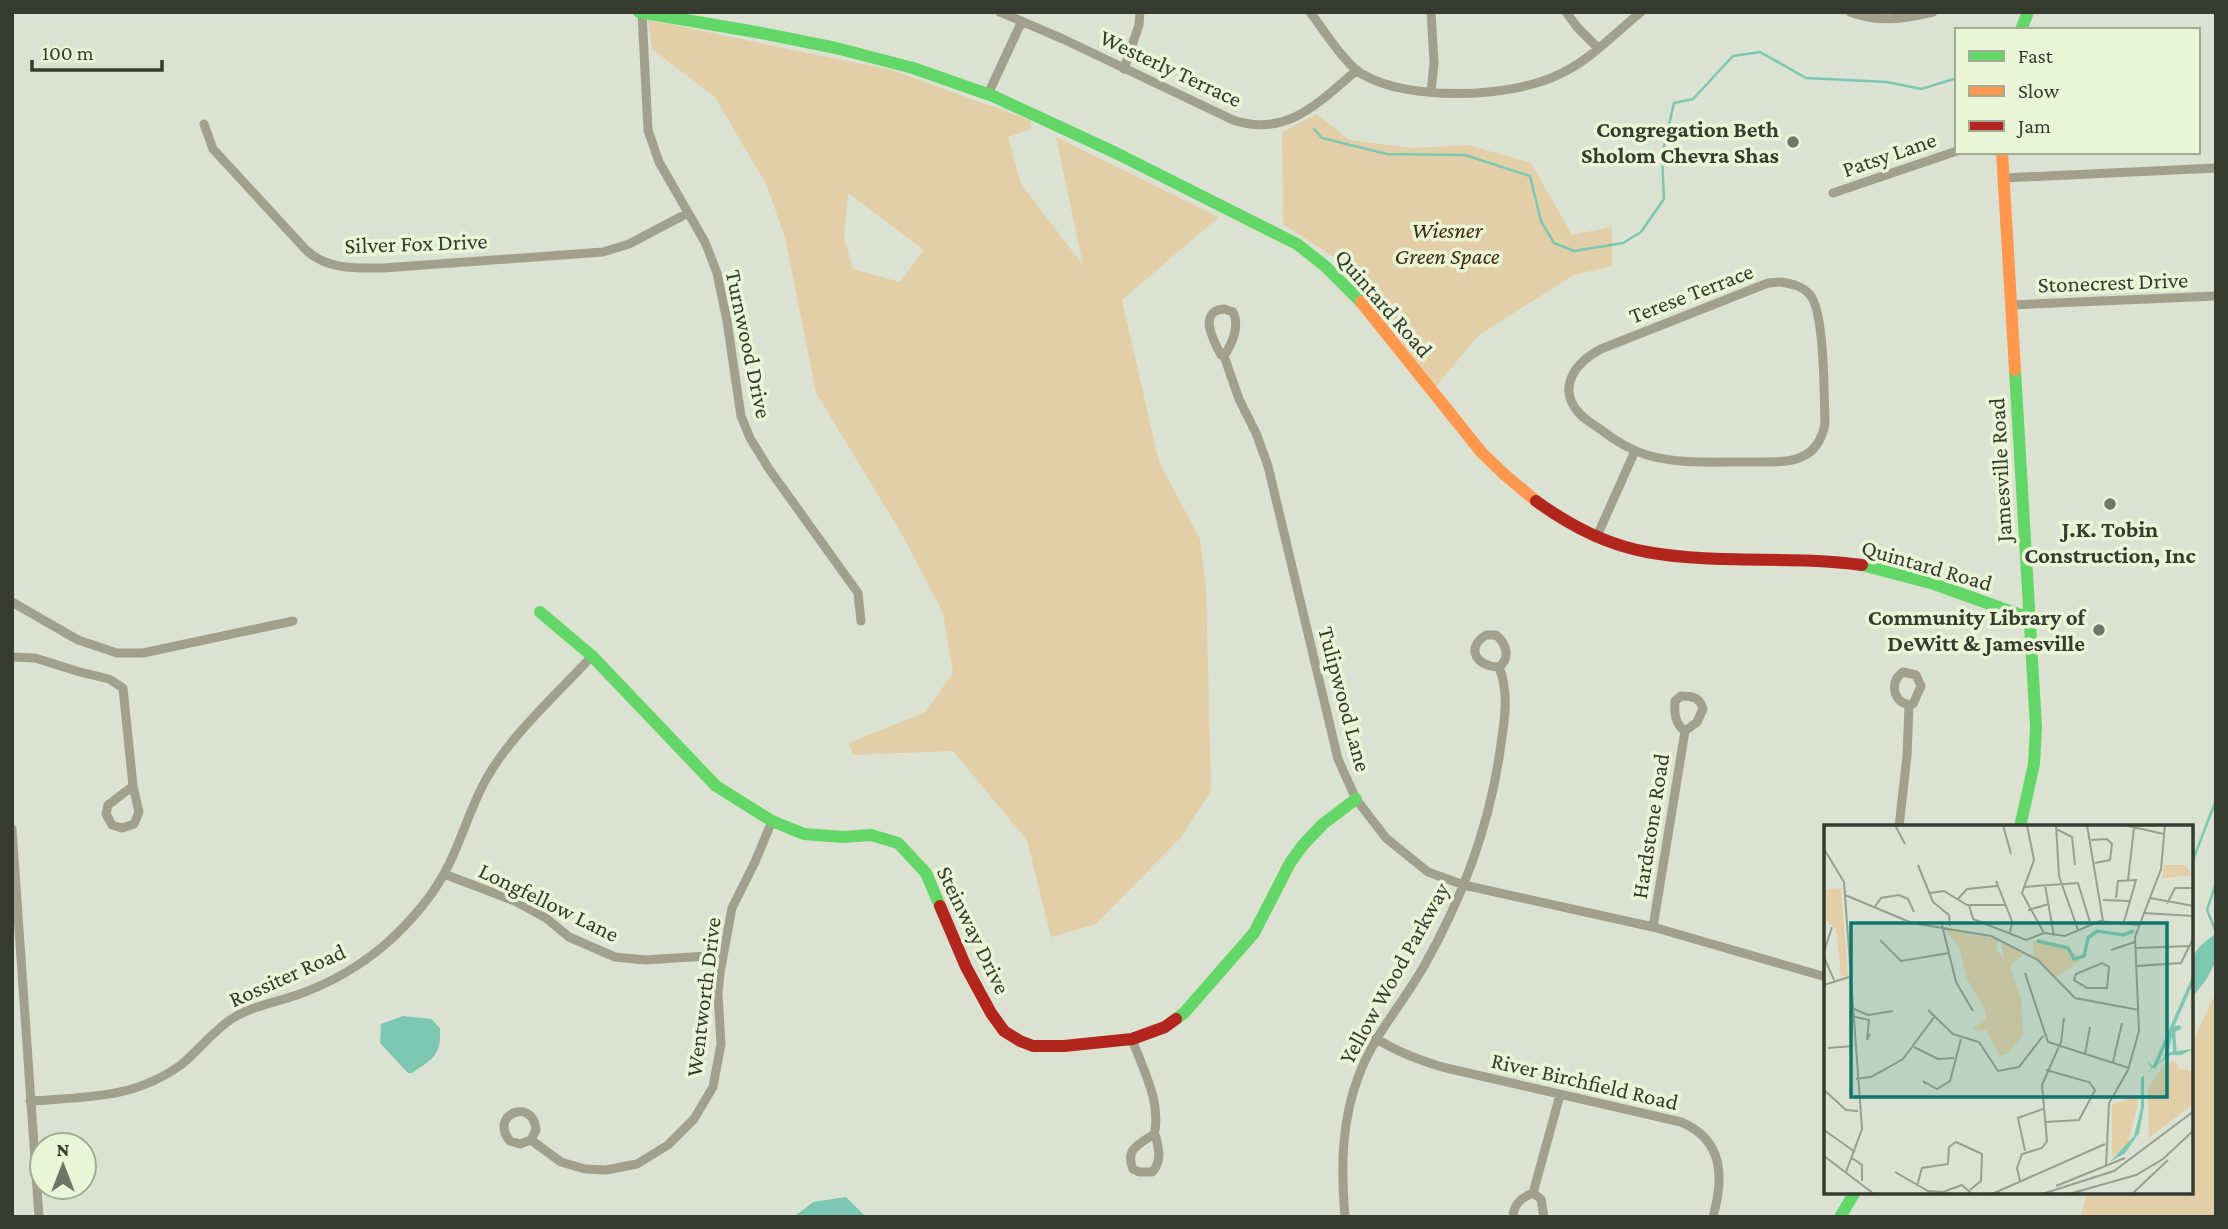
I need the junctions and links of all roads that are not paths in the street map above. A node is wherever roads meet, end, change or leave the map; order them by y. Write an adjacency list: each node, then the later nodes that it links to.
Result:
1 (1000, 12): 12 (street, Westerly Terrace)
2 (1140, 12): 14 (street)
3 (1310, 12): 15 (street)
4 (1431, 12): 16 (street)
5 (1566, 12): 13 (street)
6 (1640, 12): 13 (street)
7 (1850, 12): 10 (street)
8 (1933, 12): 10 (street)
9 (640, 13): 11 (street, Quintard Road); 24 (street, Turnwood Drive)
10 (1914, 14)
11 (699, 17): 17 (street, Quintard Road)
12 (1023, 21): 14 (street, Westerly Terrace); 17 (street)
13 (1598, 48): 16 (street)
14 (1124, 69): 15 (street, Westerly Terrace)
15 (1357, 70): 16 (street)
16 (1431, 92)
17 (988, 94): 29 (street, Quintard Road)
18 (204, 124): 24 (street, Silver Fox Drive)
19 (1955, 152): 23 (street, Patsy Lane)
20 (2002, 154): 22 (street, Jamesville Road)
21 (2216, 168): 22 (street)
22 (2003, 178): 26 (street, Jamesville Road)
23 (1833, 193)
24 (688, 213): 34 (street, Turnwood Drive)
25 (2216, 296): 26 (street, Stonecrest Drive)
26 (2012, 305): 32 (street, Jamesville Road)
27 (1224, 356): 27 (street, Tulipwood Lane); 41 (street, Tulipwood Lane)
28 (1635, 451): 28 (street, Terese Terrace); 29 (street)
29 (1597, 536): 32 (street, Quintard Road)
30 (12, 602): 33 (street)
31 (540, 612): 35 (street, Steinway Drive)
32 (2029, 618): 44 (street, Jamesville Road)
33 (293, 621)
34 (862, 621)
35 (592, 656): 42 (street, Steinway Drive); 47 (street, Rossiter Road)
36 (12, 657): 40 (street)
37 (1499, 667): 48 (street, Yellow Wood Parkway)
38 (1909, 705): 43 (street)
39 (1685, 731): 49 (street, Hardstone Road)
40 (133, 786): 40 (street)
41 (1356, 799): 48 (street, Tulipwood Lane); 53 (street, Steinway Drive)
42 (772, 821): 50 (street, Wentworth Drive); 53 (street, Steinway Drive)
43 (1899, 825)
44 (2020, 825)
45 (12, 829): 46 (street)
46 (13, 871): 55 (street)
47 (444, 874): 50 (street, Longfellow Lane); 55 (street, Rossiter Road)
48 (1464, 885): 49 (street, Tulipwood Lane); 52 (street, Yellow Wood Parkway)
49 (1653, 927): 51 (street, Tulipwood Lane)
50 (723, 956): 57 (street, Wentworth Drive)
51 (1824, 977)
52 (1376, 1038): 54 (street, River Birchfield Road); 61 (street, Yellow Wood Parkway)
53 (1132, 1039): 56 (street)
54 (1560, 1095): 58 (street); 64 (street, River Birchfield Road)
55 (30, 1101): 60 (street)
56 (1154, 1136)
57 (531, 1140)
58 (1533, 1193): 62 (street); 63 (street)
59 (1854, 1194): 65 (street)
60 (39, 1217)
61 (1345, 1217)
62 (1513, 1217)
63 (1544, 1217)
64 (1713, 1217)
65 (1840, 1217)

